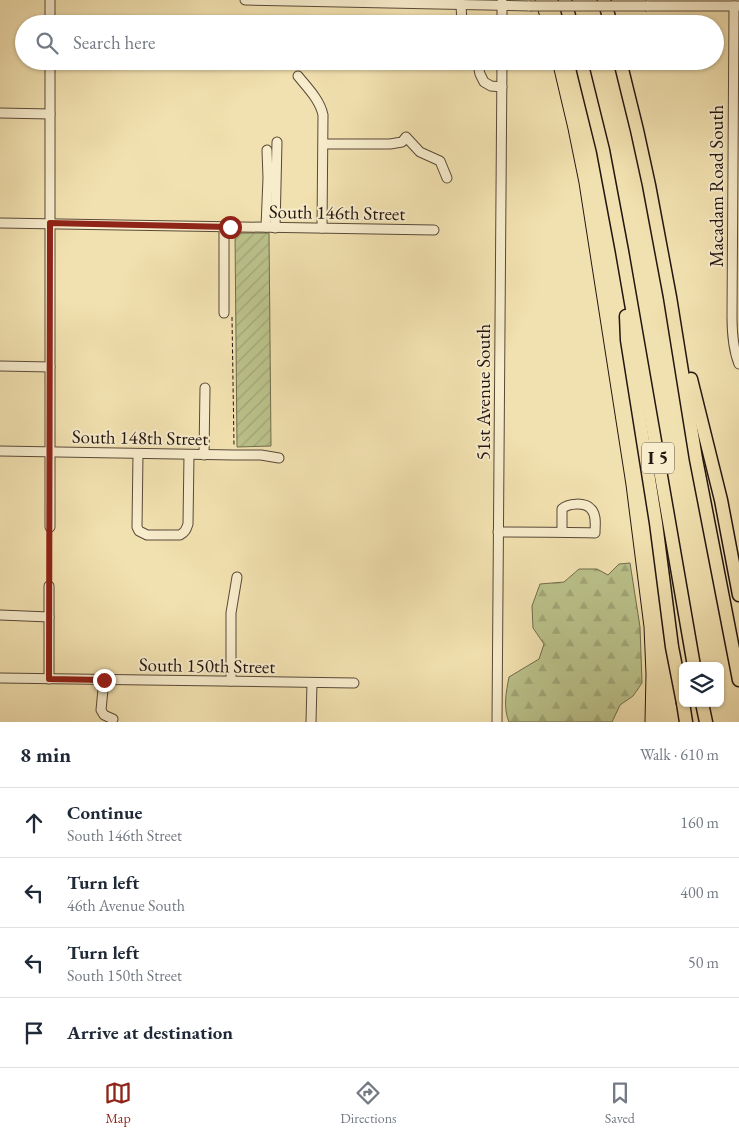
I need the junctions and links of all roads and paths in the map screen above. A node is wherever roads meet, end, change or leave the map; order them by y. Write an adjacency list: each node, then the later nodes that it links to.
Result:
1 (50, 0): 10 (street)
2 (245, 0): 3 (street)
3 (276, 0): 8 (street)
4 (565, 0): 12 (highway)
5 (604, 0): 13 (highway)
6 (502, 3): 7 (street, bridge); 8 (street)
7 (696, 3): 9 (street)
8 (462, 4): 11 (street)
9 (736, 6): 36 (street, Macadam Road South)
10 (50, 15)
11 (462, 15)
12 (569, 15)
13 (608, 15)
14 (50, 70): 22 (street)
15 (479, 70): 20 (street)
16 (502, 70): 20 (street, 51st Avenue South)
17 (583, 70): 33 (highway, I 5)
18 (622, 70): 34 (highway, I 5)
19 (298, 76): 24 (street)
20 (502, 87): 48 (street, 51st Avenue South)
21 (0, 113): 22 (street)
22 (50, 114): 28 (street)
23 (277, 142): 30 (street)
24 (324, 144): 26 (street); 31 (street)
25 (267, 150): 30 (street)
26 (447, 178)
27 (0, 223): 28 (street, South 146th Street)
28 (50, 223): 29 (street, South 146th Street); 38 (street)
29 (224, 227): 30 (street, South 146th Street); 35 (street)
30 (270, 227): 31 (street, South 146th Street)
31 (322, 228): 32 (street, South 146th Street)
32 (434, 230)
33 (622, 251): 55 (highway, I 5); 63 (highway)
34 (670, 297): 52 (highway); 59 (highway, I 5)
35 (228, 314): 45 (path)
36 (739, 364)
37 (0, 366): 38 (street)
38 (50, 367): 41 (street)
39 (205, 388): 44 (street)
40 (0, 451): 41 (street, South 148th Street)
41 (50, 452): 42 (street, South 148th Street); 47 (street)
42 (138, 454): 43 (street, South 148th Street); 43 (street)
43 (189, 454): 44 (street, South 148th Street)
44 (204, 454): 45 (street, South 148th Street)
45 (234, 455): 46 (street, South 148th Street)
46 (279, 458)
47 (50, 527): 51 (path)
48 (498, 532): 49 (street); 68 (street, 51st Avenue South)
49 (562, 532): 49 (street)
50 (237, 577): 60 (street)
51 (49, 586): 54 (street)
52 (739, 595)
53 (0, 615): 54 (street)
54 (49, 617): 57 (street)
55 (693, 662)
56 (0, 678): 57 (street, South 150th Street)
57 (49, 679): 58 (street, South 150th Street)
58 (104, 680): 60 (street, South 150th Street); 66 (street)
59 (739, 680)
60 (231, 681): 61 (street, South 150th Street)
61 (312, 683): 62 (street, South 150th Street); 67 (street)
62 (354, 683)
63 (679, 684)
64 (683, 707): 69 (highway)
65 (703, 707): 70 (highway)
66 (113, 719)
67 (311, 722)
68 (497, 722)
69 (687, 722)
70 (706, 722)

